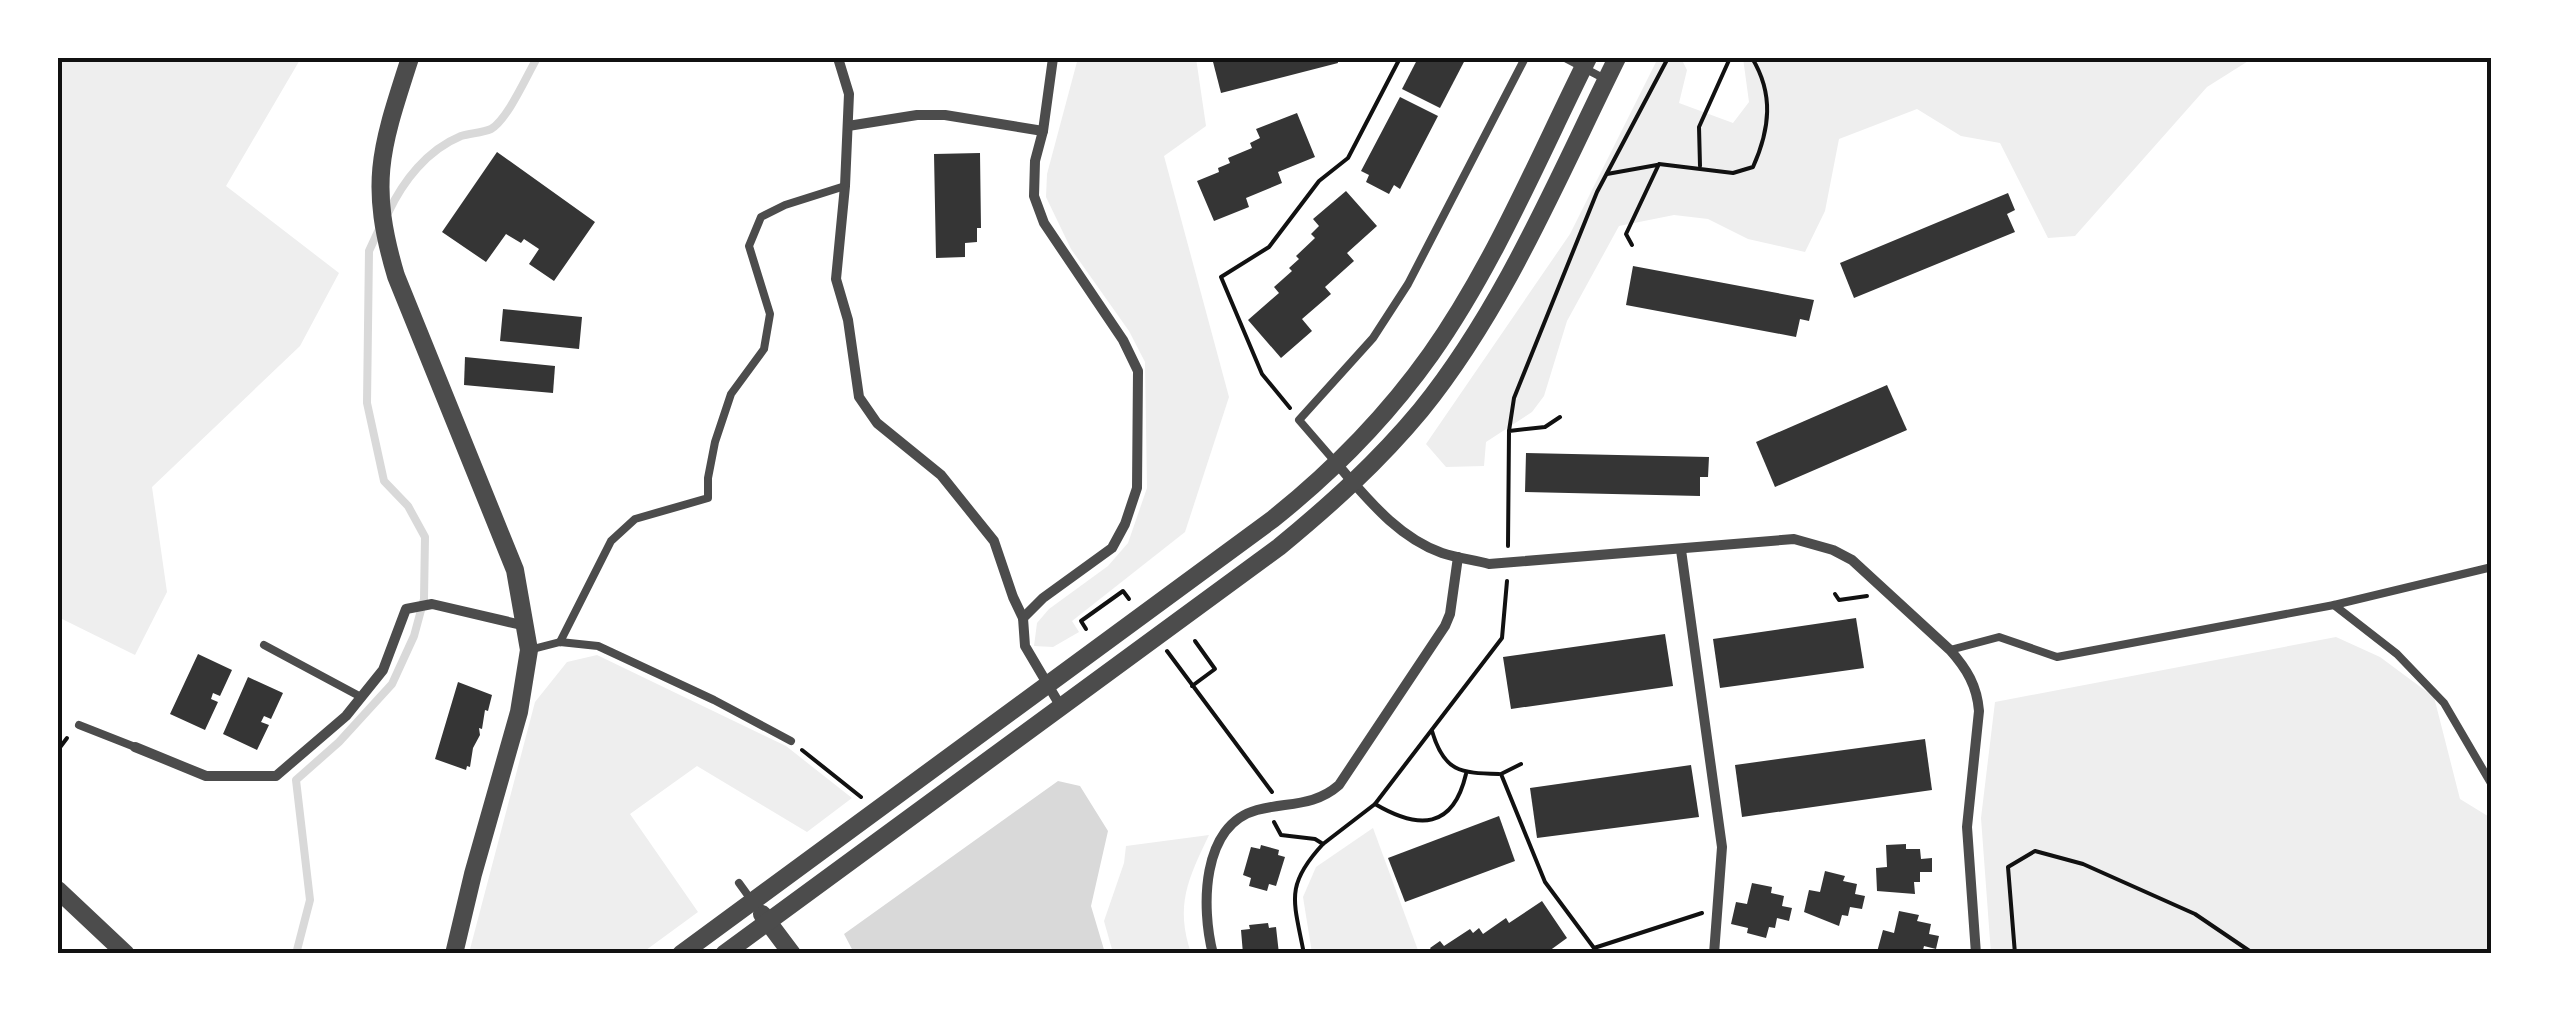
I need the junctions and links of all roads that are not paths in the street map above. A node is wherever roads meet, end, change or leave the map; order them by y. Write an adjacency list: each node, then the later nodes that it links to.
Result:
1 (410, 58): 19 (street)
2 (838, 58): 9 (street)
3 (1053, 58): 10 (street)
4 (1524, 58): 12 (lane)
5 (1564, 58): 7 (lane)
6 (1617, 58): 8 (street)
7 (1586, 62): 8 (lane); 12 (street)
8 (1606, 80): 13 (street)
9 (848, 126): 10 (street); 11 (street)
10 (1043, 131): 18 (street)
11 (845, 186): 18 (street); 20 (lane)
12 (1337, 464): 13 (street); 24 (street)
13 (1354, 484): 15 (street); 26 (street)
14 (1681, 550): 15 (street); 23 (street); 41 (street)
15 (1458, 557): 40 (street)
16 (2492, 567): 17 (lane)
17 (2334, 605): 23 (lane); 30 (lane)
18 (1023, 618): 24 (street)
19 (526, 626): 22 (street); 25 (street)
20 (560, 642): 22 (lane); 28 (lane)
21 (264, 645): 25 (lane)
22 (528, 650): 36 (street)
23 (1950, 650): 42 (street)
24 (1046, 686): 26 (street); 33 (street)
25 (361, 697): 29 (street)
26 (1061, 707): 34 (street)
27 (79, 725): 29 (lane)
28 (791, 741)
29 (135, 747)
30 (2492, 785)
31 (739, 882): 33 (lane)
32 (58, 890): 35 (street)
33 (752, 901): 34 (street); 37 (street)
34 (768, 922): 38 (street); 39 (street)
35 (126, 954)
36 (454, 954)
37 (680, 954)
38 (724, 954)
39 (792, 954)
40 (1213, 954)
41 (1714, 954)
42 (1976, 954)

